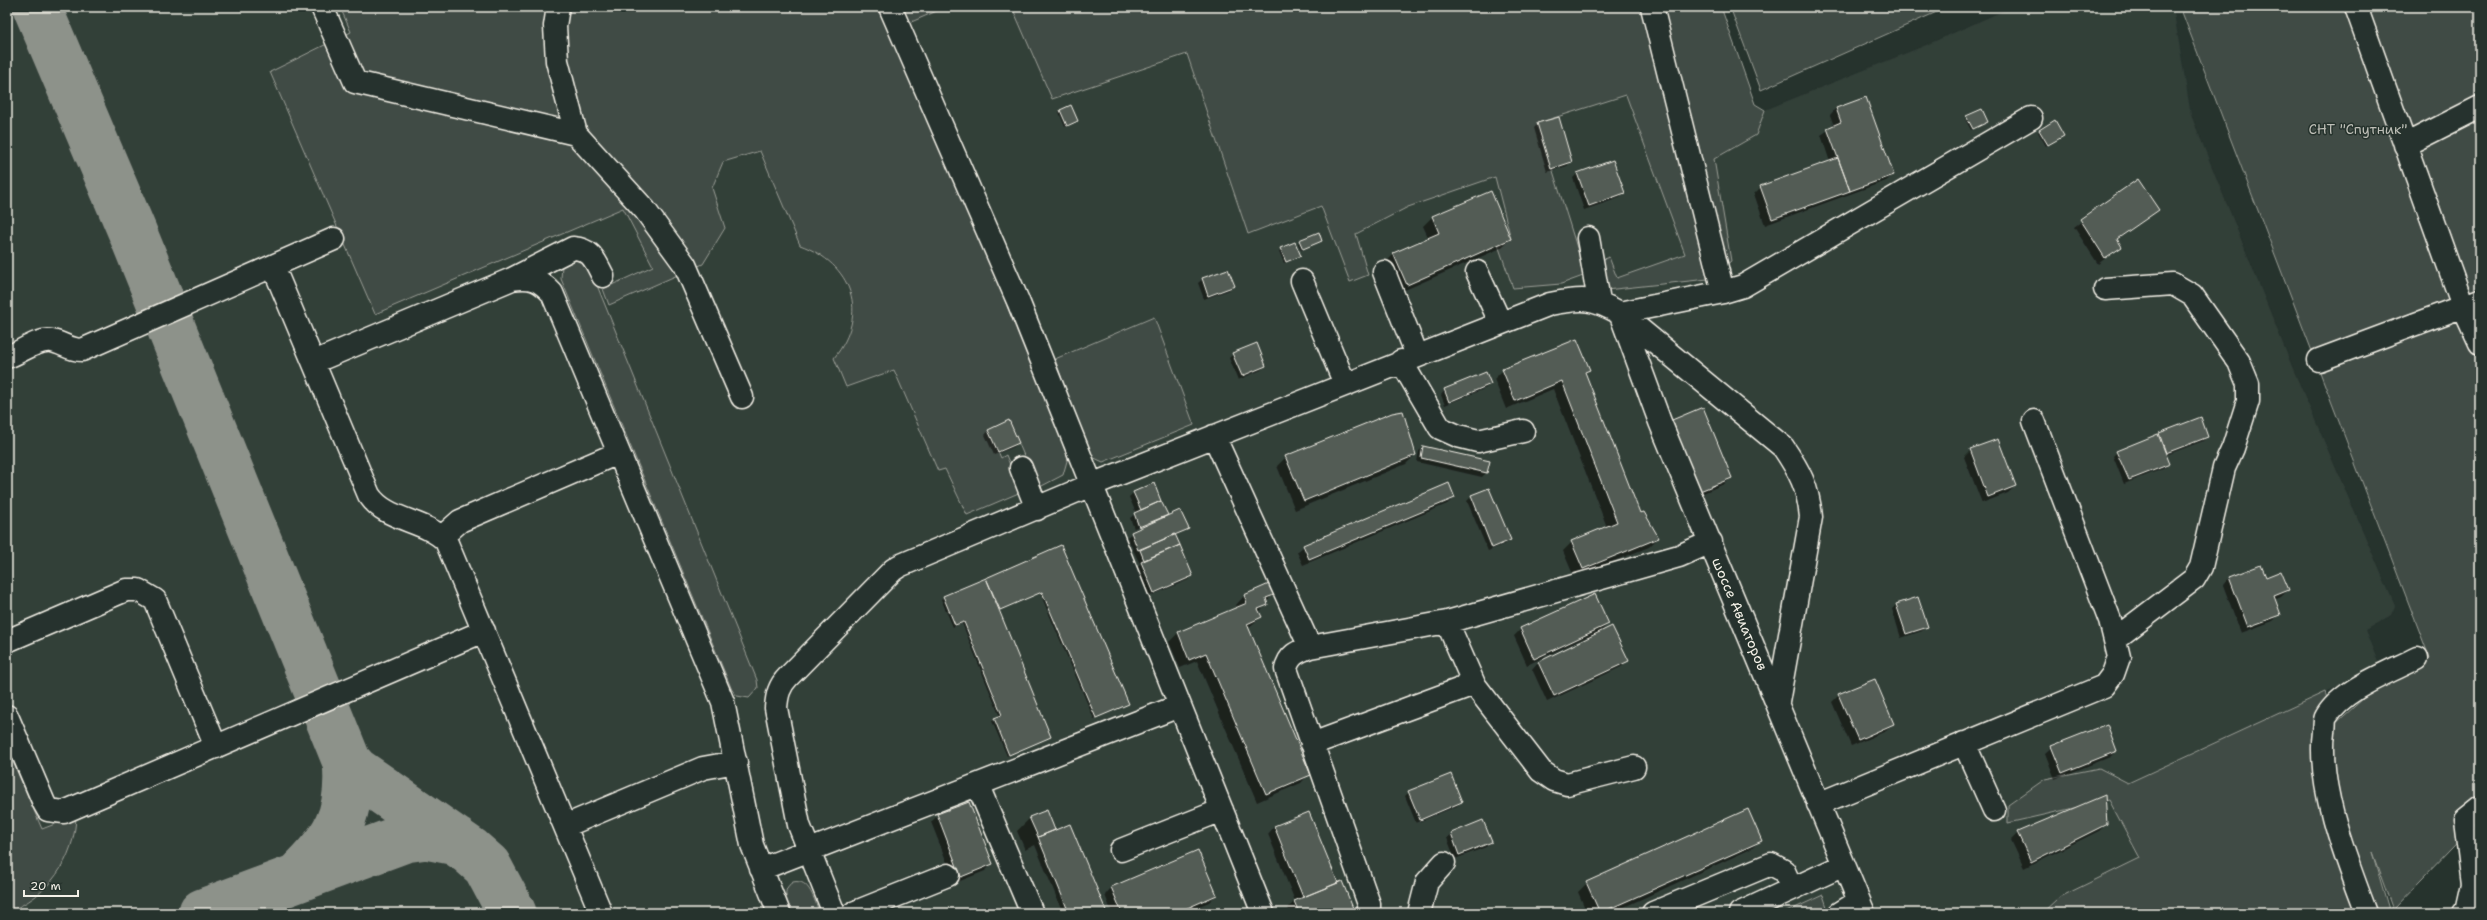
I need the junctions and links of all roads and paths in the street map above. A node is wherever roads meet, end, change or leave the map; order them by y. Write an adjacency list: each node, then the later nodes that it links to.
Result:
1 (322, 7): 8 (lane)
2 (558, 7): 8 (lane)
3 (890, 7): 36 (lane)
4 (1652, 7): 19 (lane)
5 (2356, 7): 9 (lane)
6 (2480, 107): 9 (lane)
7 (2030, 118): 19 (lane)
8 (576, 134): 30 (lane)
9 (2405, 145): 21 (lane)
10 (1588, 238): 20 (lane)
11 (334, 239): 12 (lane)
12 (273, 266): 25 (lane); 28 (lane)
13 (1384, 272): 26 (lane)
14 (1477, 272): 23 (lane)
15 (603, 276): 16 (lane)
16 (512, 279): 28 (lane); 34 (lane)
17 (1302, 281): 29 (lane)
18 (2105, 289): 42 (lane)
19 (1724, 292): 22 (lane)
20 (1599, 301): 22 (lane); 23 (lane)
21 (2471, 303): 24 (lane); 27 (lane)
22 (1620, 313): 39 (lane, шоссе Авиаторов); 47 (lane)
23 (1500, 322): 26 (lane)
24 (2480, 343)
25 (7, 357)
26 (1409, 358): 29 (lane); 32 (lane)
27 (2319, 360)
28 (314, 362): 38 (lane)
29 (1345, 384): 33 (lane)
30 (742, 397)
31 (2034, 420): 42 (lane)
32 (1523, 431)
33 (1214, 436): 36 (lane); 44 (lane)
34 (618, 453): 38 (lane); 53 (lane)
35 (1021, 468): 37 (lane)
36 (1091, 486): 37 (lane); 48 (lane)
37 (1037, 509): 62 (lane)
38 (442, 537): 41 (lane)
39 (1710, 542): 40 (lane); 47 (lane, шоссе Авиаторов)
40 (1447, 622): 44 (lane); 46 (lane)
41 (484, 631): 52 (lane); 60 (lane)
42 (2115, 640): 50 (lane)
43 (7, 641): 52 (lane)
44 (1310, 646): 51 (lane)
45 (2417, 658): 80 (lane)
46 (1474, 684): 51 (lane); 54 (lane)
47 (1778, 702): 56 (lane, шоссе Авиаторов)
48 (1179, 706): 55 (lane); 58 (lane)
49 (7, 719): 52 (lane)
50 (1964, 743): 56 (lane); 59 (lane)
51 (1312, 744): 75 (lane)
52 (216, 747)
53 (736, 762): 60 (lane); 65 (lane)
54 (1634, 767)
55 (978, 786): 62 (lane); 73 (lane)
56 (1818, 804): 64 (lane, шоссе Авиаторов)
57 (2480, 808): 81 (lane)
58 (1222, 810): 61 (lane); 74 (lane)
59 (1994, 810)
60 (565, 826): 69 (lane)
61 (1122, 850)
62 (808, 851): 65 (lane); 71 (lane)
63 (1444, 863): 76 (lane)
64 (1844, 865): 67 (lane); 68 (lane, шоссе Авиаторов)
65 (761, 869): 70 (lane)
66 (948, 875): 72 (lane)
67 (1792, 889): 77 (lane); 78 (lane)
68 (1862, 907): 79 (lane)
69 (601, 913)
70 (779, 913)
71 (834, 913)
72 (853, 913)
73 (1032, 913)
74 (1263, 913)
75 (1369, 913)
76 (1419, 913)
77 (1653, 913)
78 (1740, 913)
79 (1840, 913)
80 (2366, 913)
81 (2464, 913)

